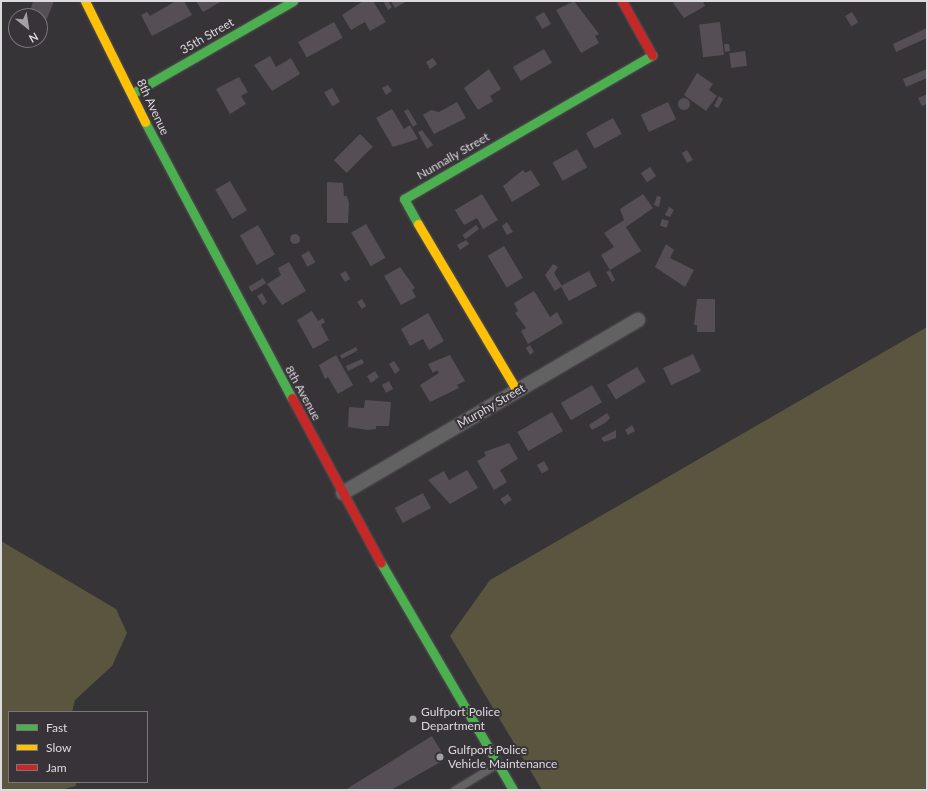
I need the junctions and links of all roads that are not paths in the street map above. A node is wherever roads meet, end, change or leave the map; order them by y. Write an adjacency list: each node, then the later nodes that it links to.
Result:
1 (85, 1): 4 (street, 8th Avenue)
2 (293, 1): 4 (street, 35th Street)
3 (622, 1): 6 (street, Nunnally Street)
4 (133, 93): 7 (street, 8th Avenue)
5 (638, 320): 6 (street, Murphy Street)
6 (517, 391): 7 (street, Murphy Street)
7 (343, 492): 8 (street, 8th Avenue)
8 (497, 764): 9 (lane); 10 (street, 8th Avenue)
9 (454, 790)
10 (513, 790)

